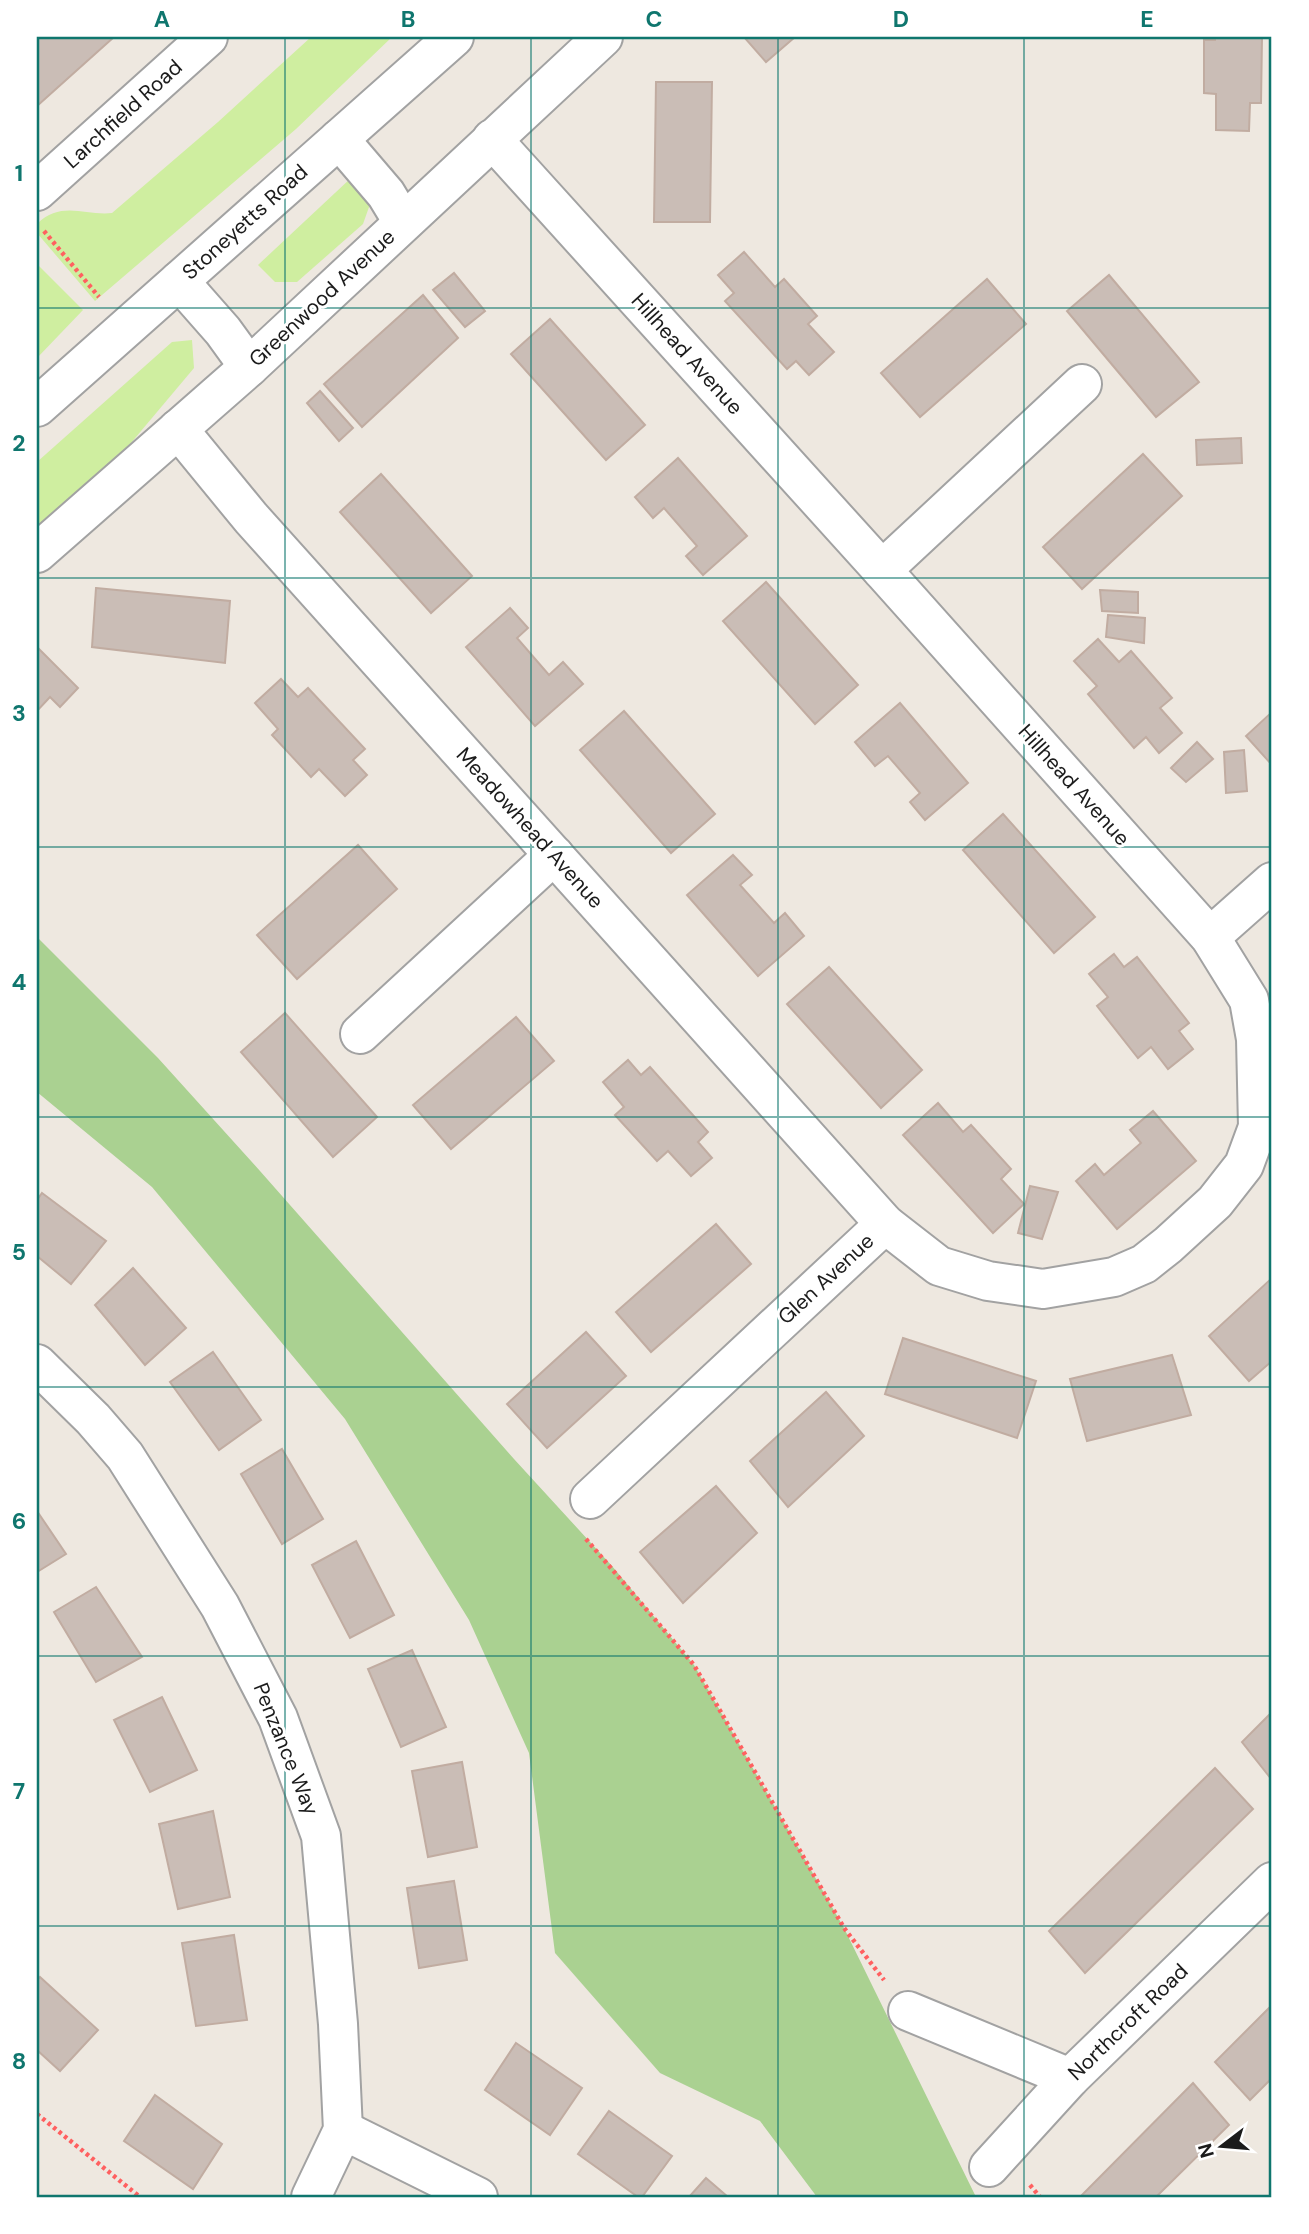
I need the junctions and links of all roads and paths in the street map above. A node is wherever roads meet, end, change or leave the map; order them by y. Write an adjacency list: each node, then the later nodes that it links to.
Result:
1 (208, 37): 6 (street, Larchfield Road)
2 (454, 37): 4 (street, Stoneyetts Road)
3 (603, 37): 5 (street, Greenwood Avenue)
4 (339, 139): 8 (street); 9 (street, Stoneyetts Road)
5 (492, 139): 8 (street, Greenwood Avenue); 16 (street, Hillhead Avenue)
6 (37, 191)
7 (37, 222): 10 (path)
8 (403, 222): 11 (street, Greenwood Avenue)
9 (179, 281): 10 (street, Stoneyetts Road); 11 (street)
10 (126, 328): 13 (street, Stoneyetts Road)
11 (249, 367): 14 (street, Greenwood Avenue)
12 (1082, 384): 16 (street)
13 (37, 407)
14 (178, 429): 15 (street, Greenwood Avenue); 17 (street, Meadowhead Avenue)
15 (37, 554)
16 (882, 570): 19 (street, Hillhead Avenue)
17 (554, 855): 20 (street); 21 (street, Meadowhead Avenue)
18 (1272, 882): 19 (street)
19 (1210, 937): 21 (street, Glen Avenue)
20 (360, 1034)
21 (885, 1224): 23 (street, Glen Avenue)
22 (37, 1364): 28 (street, Penzance Way)
23 (590, 1499): 25 (path)
24 (1272, 1882): 26 (street, Northcroft Road)
25 (908, 2011): 26 (street)
26 (1070, 2078): 29 (street, Northcroft Road)
27 (37, 2114): 30 (path)
28 (343, 2130): 31 (street, Penzance Way); 32 (street)
29 (989, 2166)
30 (140, 2197)
31 (311, 2197)
32 (478, 2197)

